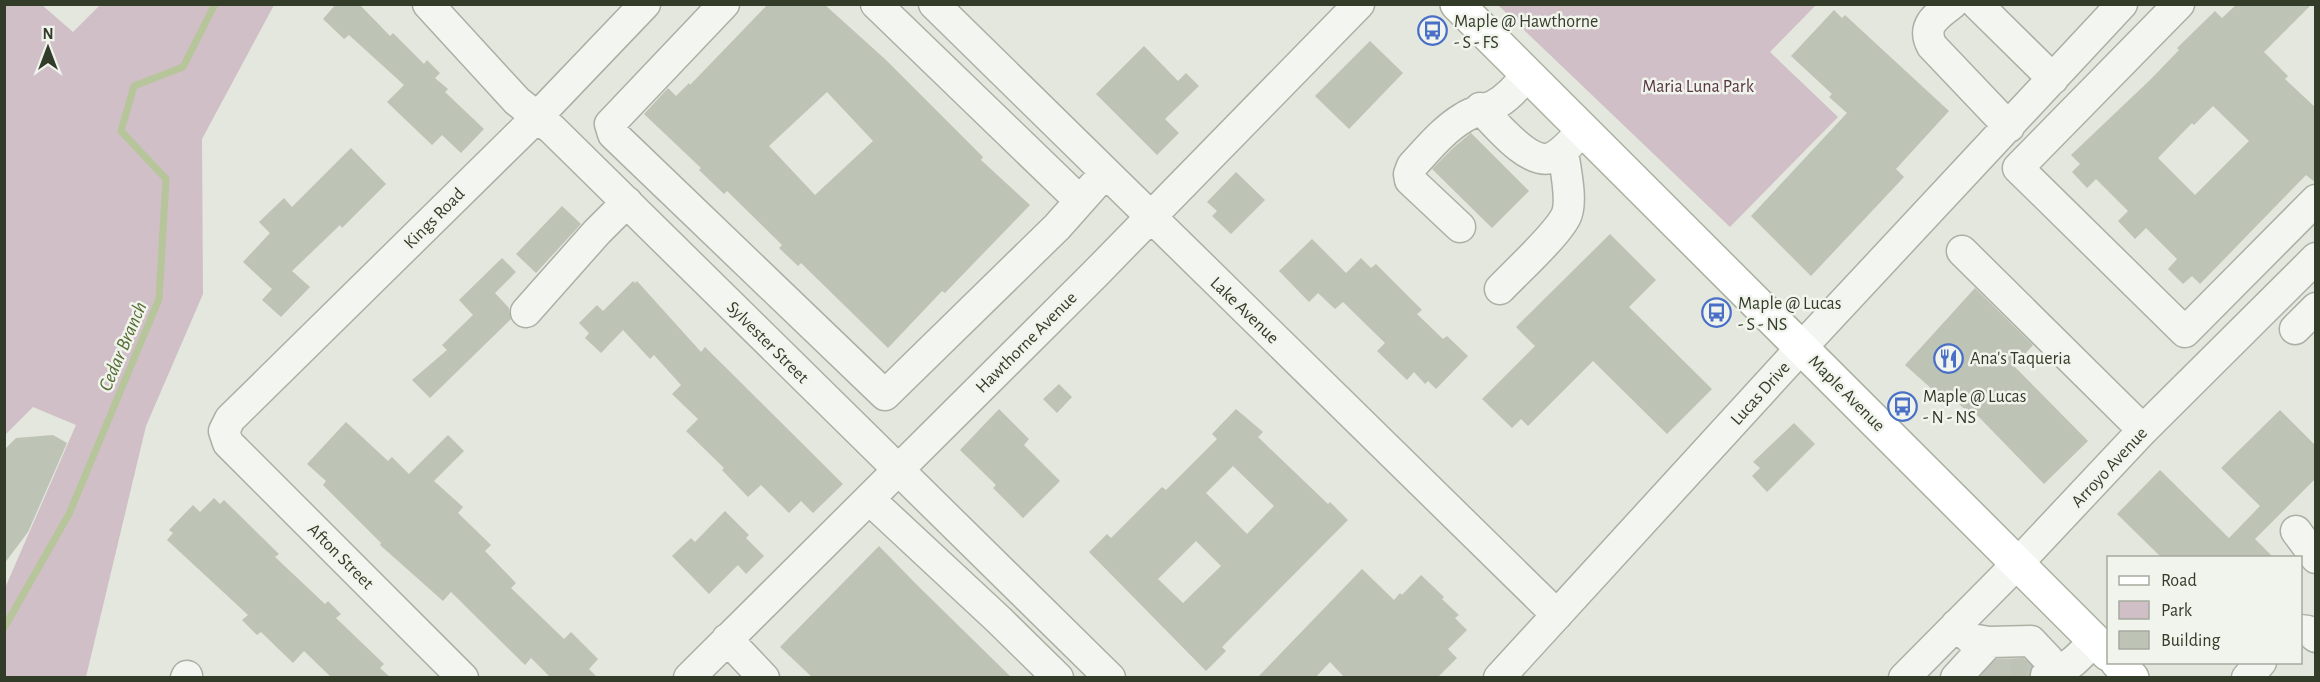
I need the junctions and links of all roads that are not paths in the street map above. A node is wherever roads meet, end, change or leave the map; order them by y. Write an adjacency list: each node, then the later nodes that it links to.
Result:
1 (428, 4): 15 (street, Sylvester Street)
2 (645, 4): 15 (street, Kings Road)
3 (724, 4): 16 (street)
4 (876, 4): 22 (street)
5 (934, 4): 20 (street, Lake Avenue)
6 (1359, 4): 24 (street, Hawthorne Avenue)
7 (1457, 4): 12 (main road, Maple Avenue)
8 (1952, 4): 17 (street)
9 (1977, 4): 13 (street)
10 (2122, 4): 13 (street, Lucas Drive)
11 (2180, 4): 21 (street)
12 (1527, 74): 14 (street); 18 (main road, Maple Avenue)
13 (2053, 79): 17 (street, Lucas Drive)
14 (1480, 108): 18 (street); 25 (street)
15 (536, 118): 19 (street, Sylvester Street); 34 (street, Kings Road)
16 (610, 124): 19 (street); 31 (street)
17 (2009, 127): 30 (street, Lucas Drive)
18 (1572, 141): 28 (street); 30 (main road, Maple Avenue)
19 (577, 153): 23 (street, Sylvester Street)
20 (1105, 173): 22 (street); 24 (street, Lake Avenue)
21 (2316, 200)
22 (1080, 201): 31 (street)
23 (627, 202): 29 (street); 32 (street, Sylvester Street)
24 (1150, 218): 35 (street, Hawthorne Avenue); 40 (street, Lake Avenue)
25 (1460, 227)
26 (1962, 251): 33 (street)
27 (2310, 273): 33 (street, Arroyo Avenue)
28 (1500, 289)
29 (525, 312)
30 (1801, 348): 39 (main road, Maple Avenue); 40 (street, Lucas Drive)
31 (885, 395): 32 (street)
32 (853, 426): 35 (street, Sylvester Street)
33 (2143, 430): 39 (street, Arroyo Avenue)
34 (224, 431): 52 (street, Afton Street)
35 (899, 470): 36 (street, Hawthorne Avenue); 56 (street, Sylvester Street)
36 (869, 500): 44 (street, Hawthorne Avenue); 55 (street)
37 (2296, 531): 38 (street)
38 (2316, 558)
39 (2018, 563): 41 (street, Arroyo Avenue); 46 (main road, Maple Avenue)
40 (1557, 615): 57 (street, Lucas Drive)
41 (1956, 625): 45 (street); 49 (street, Arroyo Avenue)
42 (2302, 630): 43 (street)
43 (2316, 637)
44 (727, 639): 53 (street, Hawthorne Avenue); 54 (street)
45 (1989, 642): 50 (street); 51 (street)
46 (2107, 652): 51 (street)
47 (2119, 664): 58 (main road, Maple Avenue)
48 (2260, 664): 59 (street)
49 (1916, 673)
50 (1966, 675)
51 (2053, 675)
52 (463, 678)
53 (689, 678)
54 (764, 678)
55 (1058, 678)
56 (1110, 678)
57 (1499, 678)
58 (2132, 678)
59 (2247, 678)

